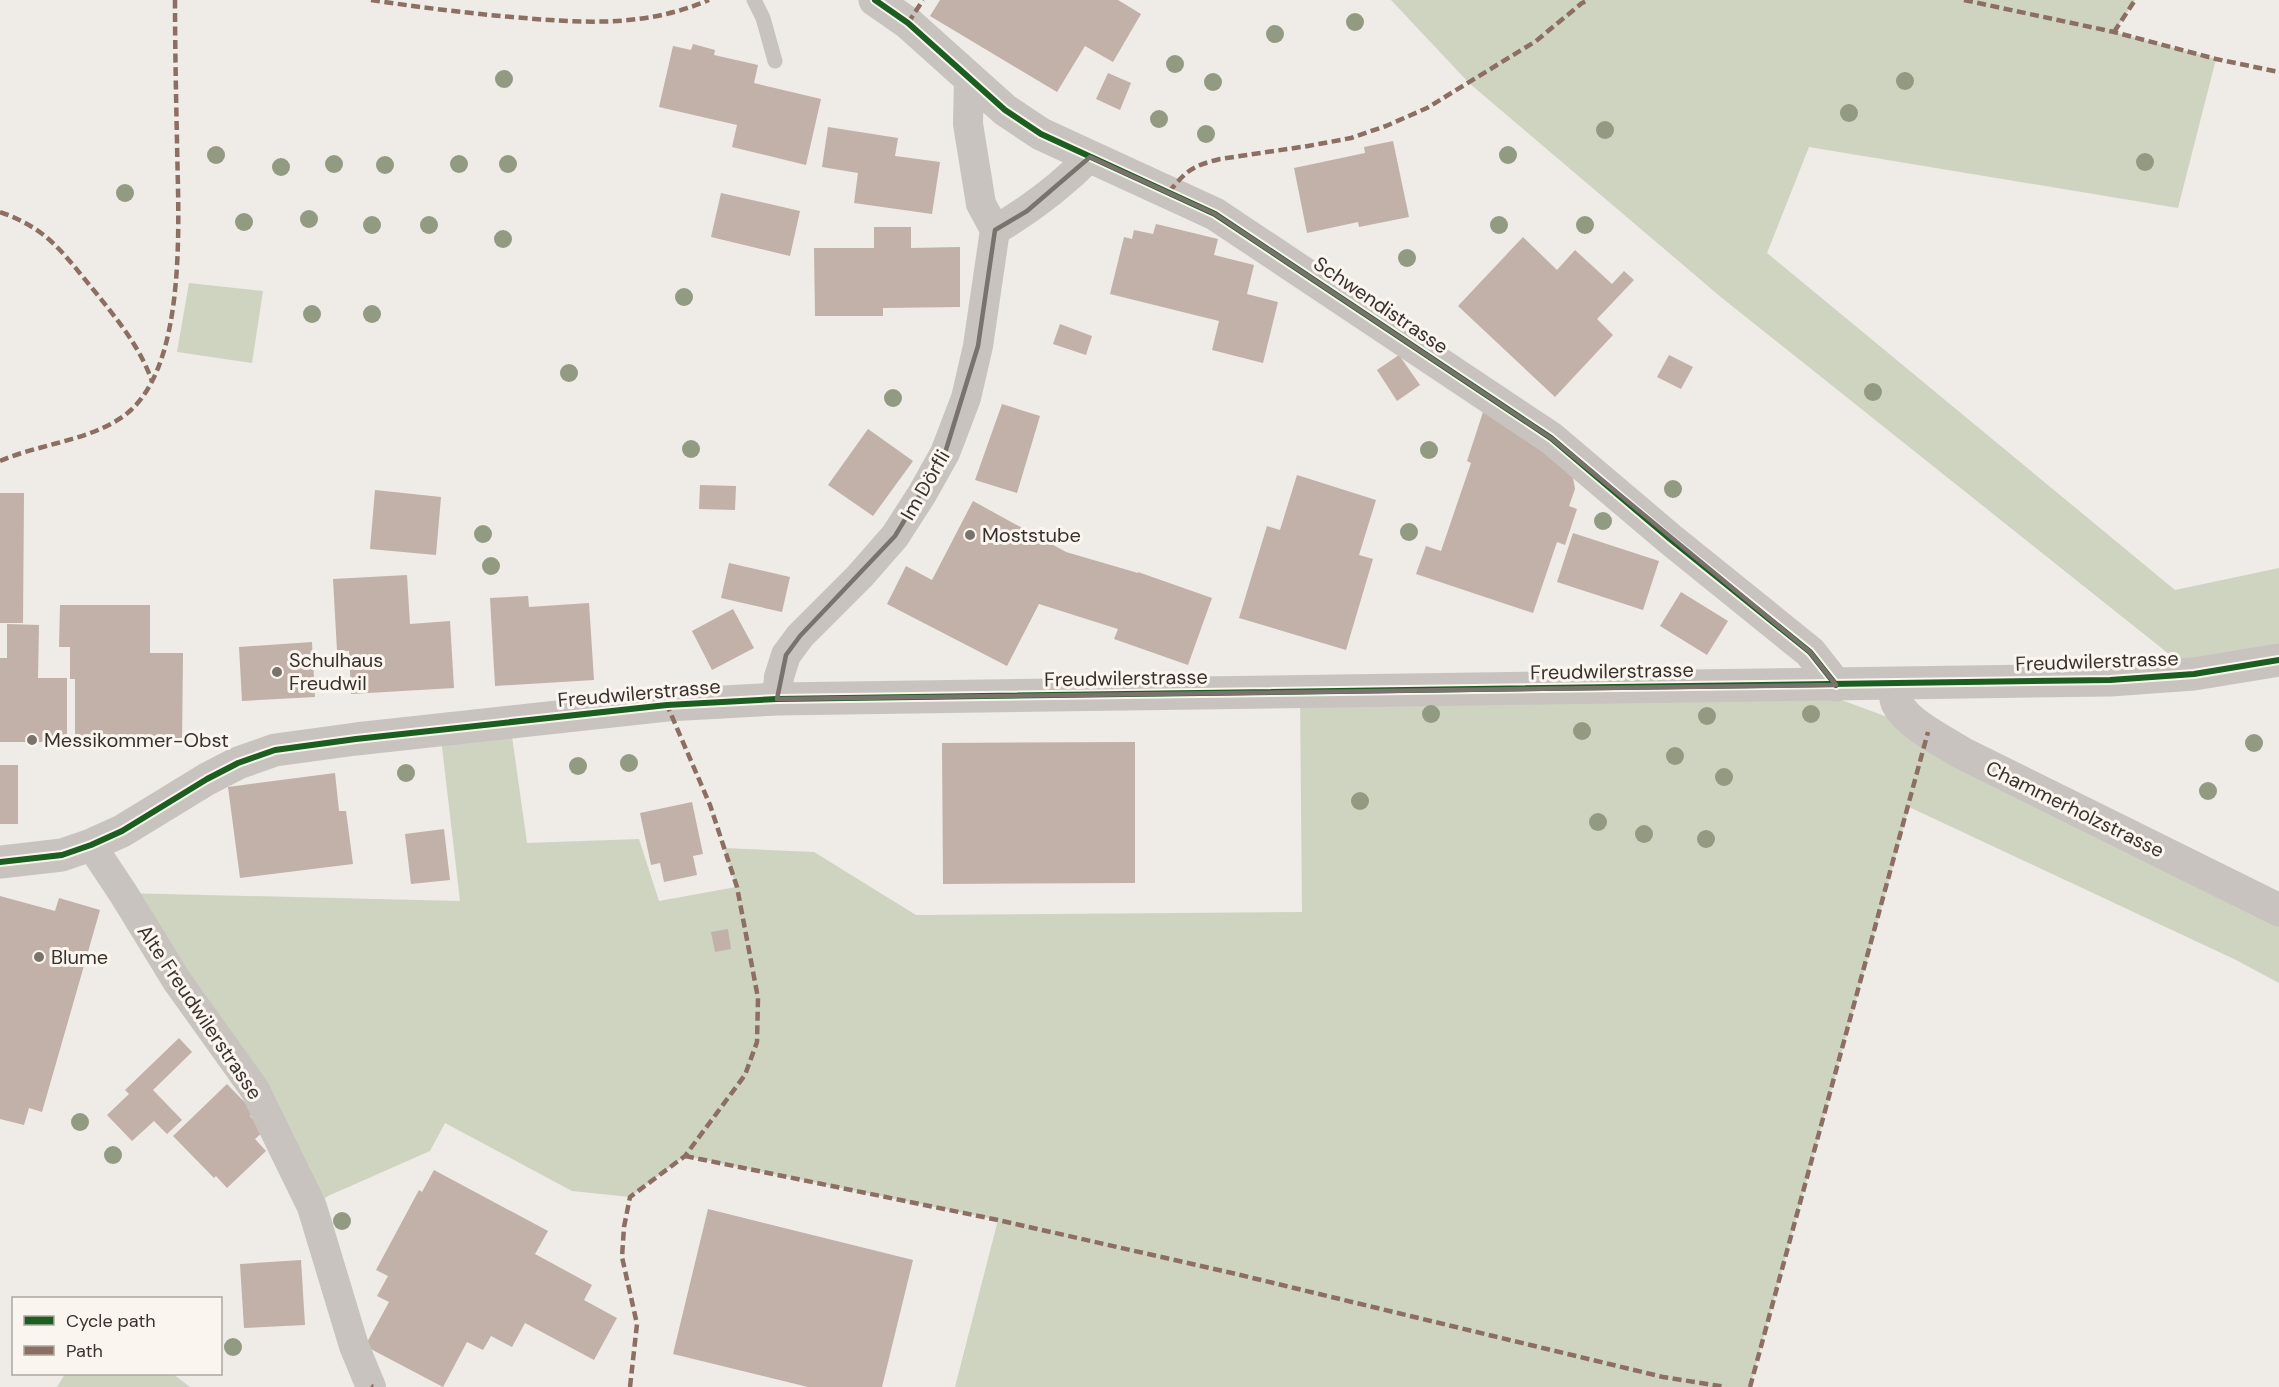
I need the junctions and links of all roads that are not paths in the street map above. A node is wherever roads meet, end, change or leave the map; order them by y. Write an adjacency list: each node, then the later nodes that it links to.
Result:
1 (754, 0): 3 (lane)
2 (876, 0): 4 (street, Schwendistrasse)
3 (775, 61)
4 (969, 78): 5 (street, Schwendistrasse); 6 (street)
5 (1090, 157): 6 (street); 9 (street, Schwendistrasse)
6 (995, 230): 10 (street, Im Dörfli)
7 (2279, 660): 8 (street, Freudwilerstrasse)
8 (1894, 684): 9 (street, Freudwilerstrasse); 13 (street, Chammerholzstrasse)
9 (1836, 685): 10 (street, Freudwilerstrasse)
10 (777, 699): 11 (street, Freudwilerstrasse)
11 (91, 845): 12 (street, Freudwilerstrasse); 14 (street, Alte Freudwilerstrasse)
12 (0, 862)
13 (2279, 910)
14 (371, 1387)

